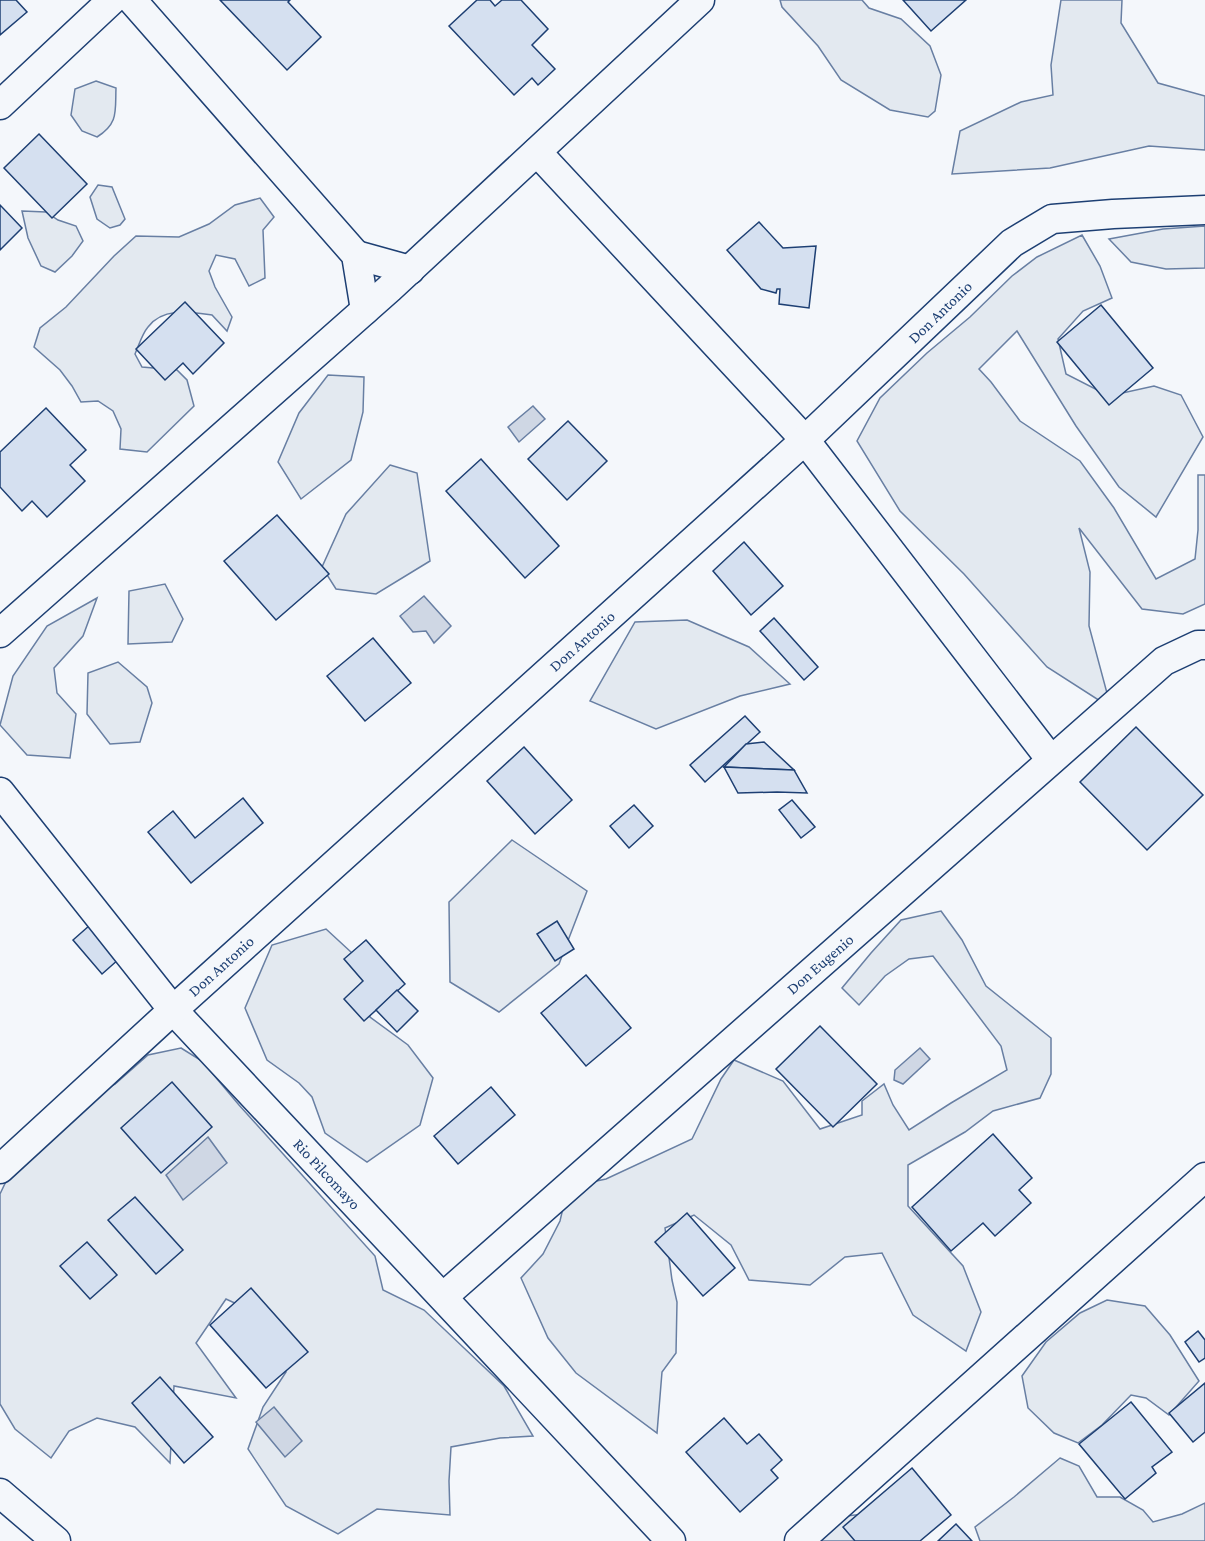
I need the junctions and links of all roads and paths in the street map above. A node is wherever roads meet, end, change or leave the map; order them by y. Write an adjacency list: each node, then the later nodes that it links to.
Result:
1 (112, 0): 4 (street)
2 (132, 0): 7 (street)
3 (700, 0): 5 (street)
4 (0, 105)
5 (537, 152): 8 (street); 10 (street)
6 (1205, 210): 10 (street, Don Antonio)
7 (356, 255): 8 (street); 9 (street)
8 (410, 270): 9 (street)
9 (365, 310): 11 (street)
10 (805, 440): 13 (street); 15 (street, Don Antonio)
11 (0, 633)
12 (1205, 645): 13 (street, Don Eugenio)
13 (1052, 760): 18 (street, Don Eugenio)
14 (0, 792): 15 (street, Rio Pilcomayo)
15 (173, 1010): 16 (street, Don Antonio); 18 (street, Rio Pilcomayo)
16 (0, 1168)
17 (1205, 1177): 22 (street)
18 (443, 1297): 21 (street, Rio Pilcomayo)
19 (0, 1492): 20 (street)
20 (56, 1541)
21 (671, 1541)
22 (799, 1541)

